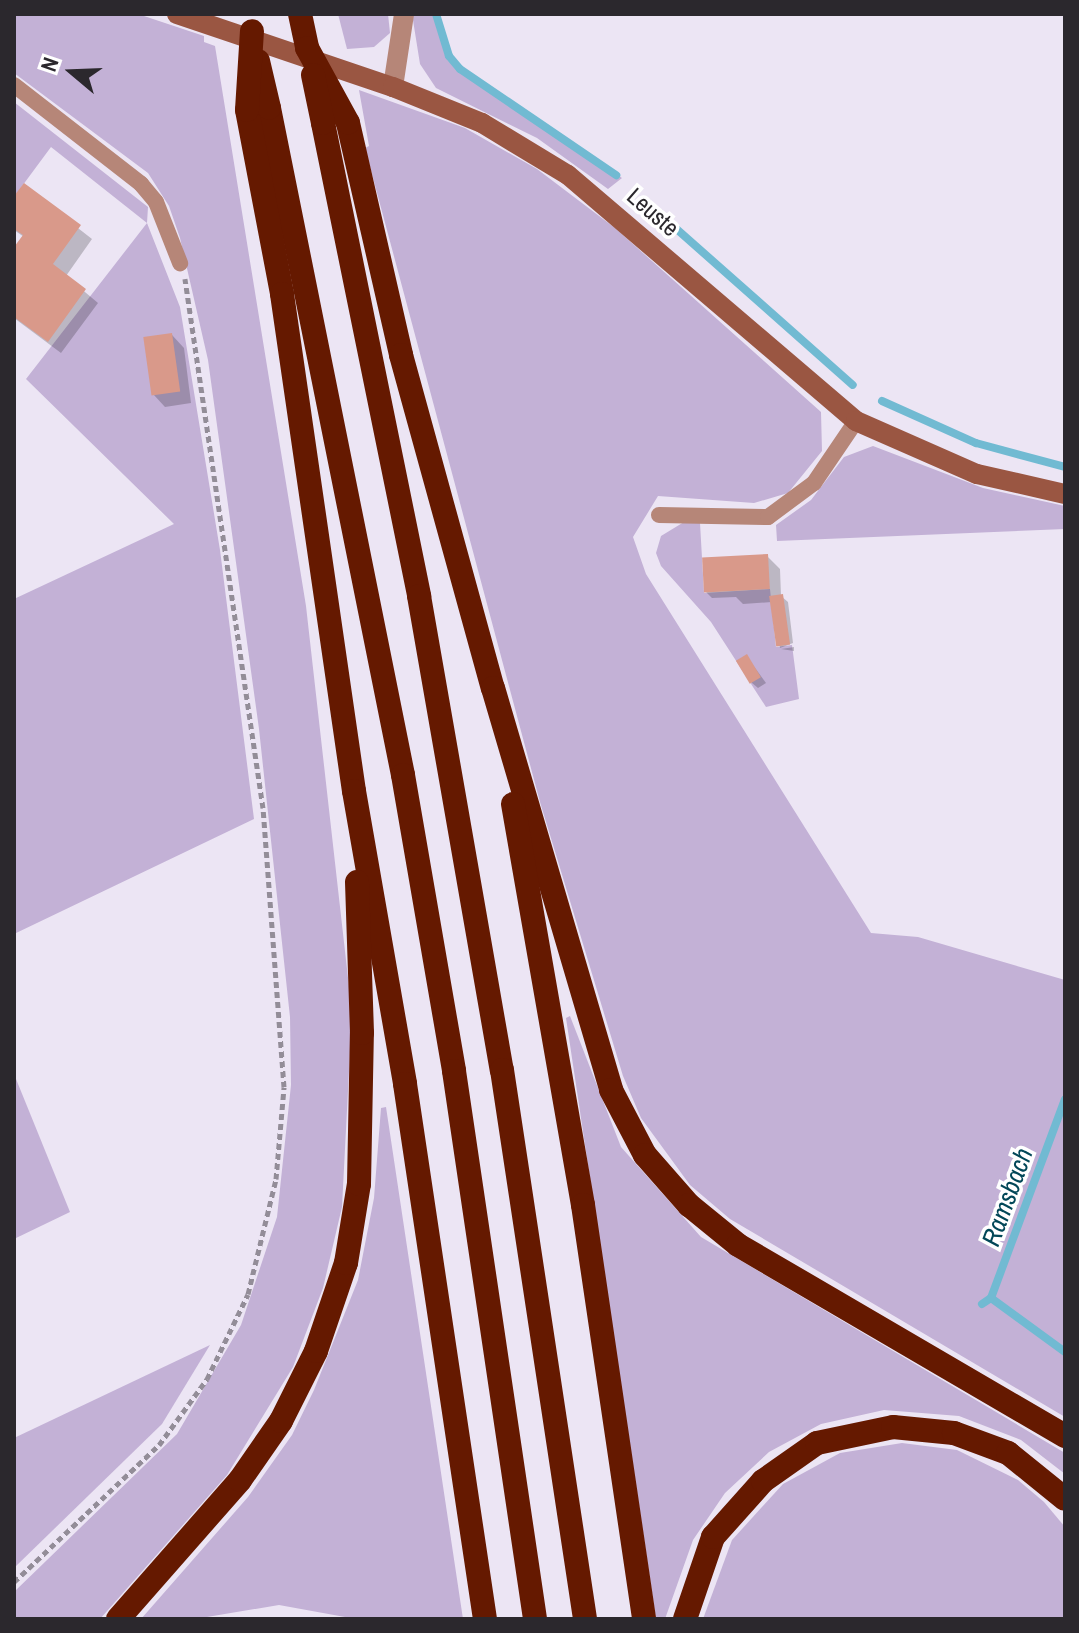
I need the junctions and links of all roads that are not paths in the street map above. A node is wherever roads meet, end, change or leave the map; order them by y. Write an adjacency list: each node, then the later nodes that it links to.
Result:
1 (177, 14): 7 (street, Leuste)
2 (300, 14): 5 (highway)
3 (404, 14): 7 (street)
4 (250, 22): 8 (highway, bridge)
5 (307, 48): 13 (highway, bridge); 20 (highway, bridge)
6 (14, 85): 9 (lane)
7 (393, 87): 10 (street, Leuste)
8 (258, 109): 14 (highway); 19 (highway)
9 (180, 263)
10 (856, 421): 11 (street, Leuste); 12 (lane)
11 (1065, 494)
12 (659, 515)
13 (493, 688): 15 (highway); 21 (highway)
14 (354, 791): 17 (highway); 18 (highway)
15 (1065, 1436)
16 (1065, 1499): 22 (highway)
17 (118, 1619)
18 (485, 1619)
19 (535, 1619)
20 (585, 1619)
21 (644, 1619)
22 (685, 1619)

